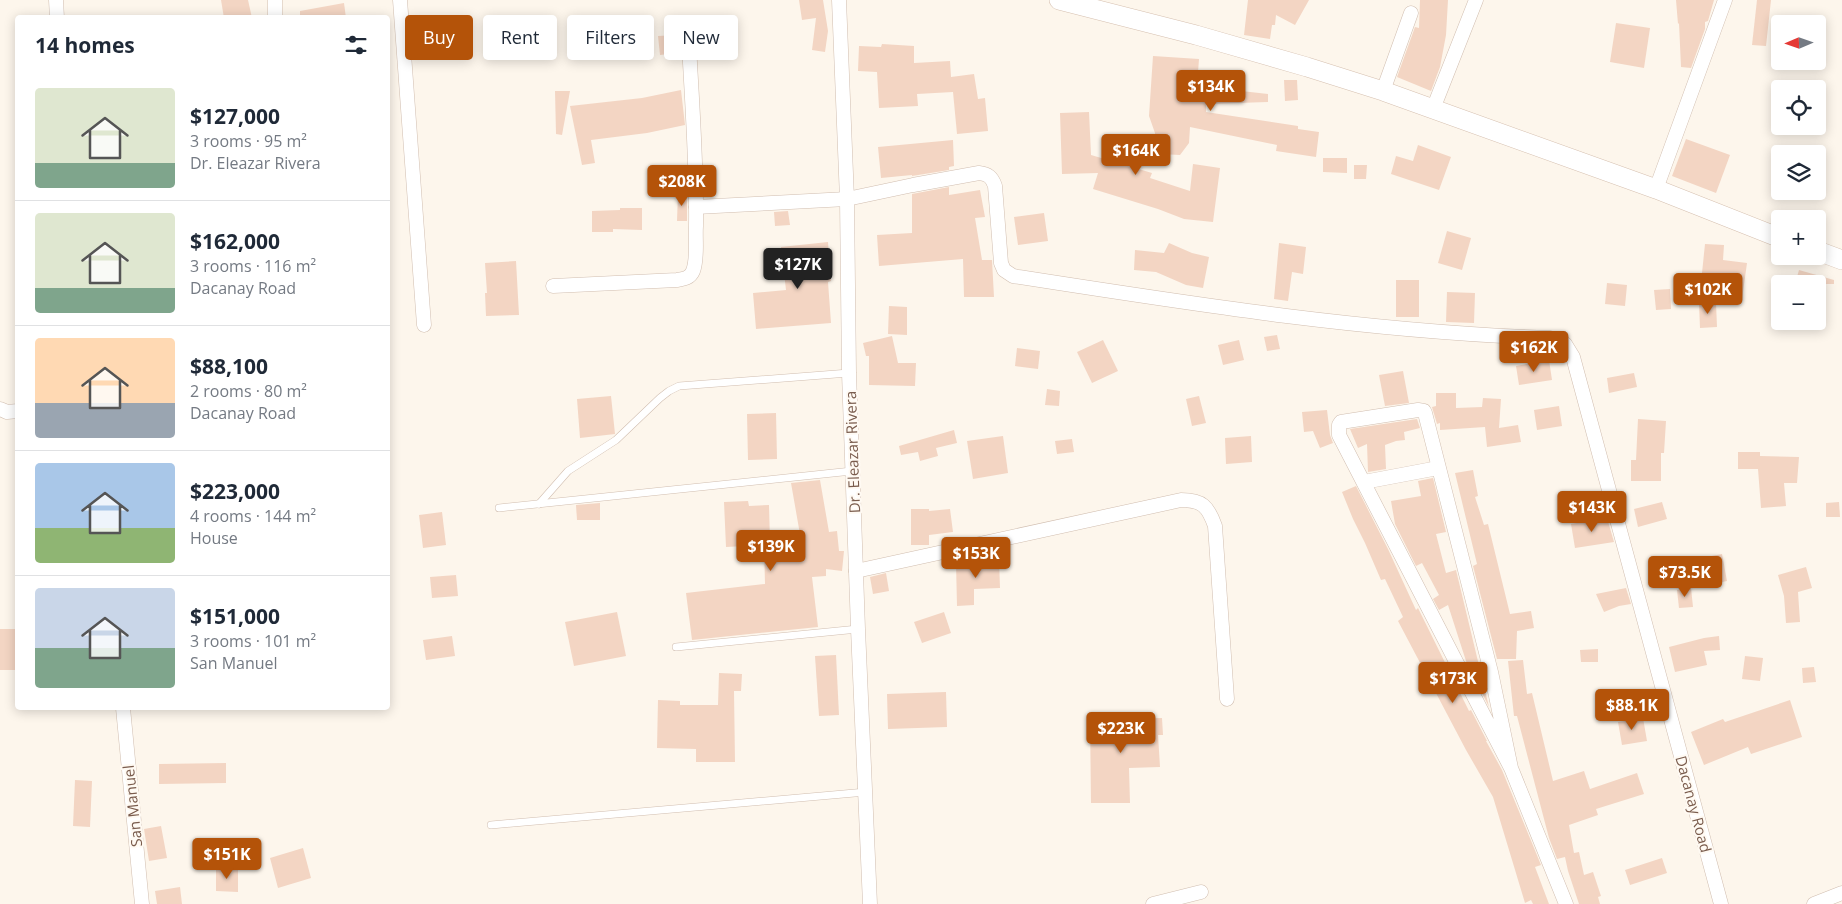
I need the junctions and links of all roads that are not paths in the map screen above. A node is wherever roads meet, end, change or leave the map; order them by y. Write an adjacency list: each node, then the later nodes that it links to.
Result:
1 (56, 0): 9 (street)
2 (275, 0): 10 (street)
3 (400, 0): 21 (street)
4 (839, 0): 15 (street, Dr. Eleazar Rivera)
5 (1059, 0): 12 (street)
6 (1476, 0): 13 (street)
7 (1725, 0): 14 (street)
8 (1411, 12): 12 (street)
9 (57, 15)
10 (275, 15)
11 (690, 60): 16 (street)
12 (1383, 91): 13 (street)
13 (1433, 109): 14 (street)
14 (1656, 189): 17 (street)
15 (846, 200): 16 (street); 22 (street, Dr. Eleazar Rivera); 44 (street, Dacanay Road)
16 (696, 207): 20 (street)
17 (1771, 234)
18 (1826, 254): 19 (street)
19 (1842, 260)
20 (553, 286)
21 (424, 324)
22 (849, 373): 26 (street, Dr. Eleazar Rivera); 28 (lane)
23 (0, 409): 24 (street)
24 (15, 411)
25 (1438, 468): 27 (street); 27 (street); 35 (street)
26 (852, 470): 28 (lane); 30 (street, Dr. Eleazar Rivera)
27 (1364, 482): 35 (street)
28 (539, 504): 29 (lane)
29 (499, 508)
30 (856, 571): 31 (street, Dr. Eleazar Rivera); 33 (street)
31 (858, 629): 32 (lane); 36 (street, Dr. Eleazar Rivera)
32 (676, 647)
33 (1227, 699)
34 (122, 710): 40 (street, San Manuel)
35 (1511, 768): 43 (street)
36 (866, 792): 37 (lane); 41 (street, Dr. Eleazar Rivera)
37 (491, 825)
38 (1201, 892): 42 (street)
39 (1842, 892): 45 (street)
40 (142, 904)
41 (870, 904)
42 (1152, 904)
43 (1566, 904)
44 (1721, 904)
45 (1814, 904)

